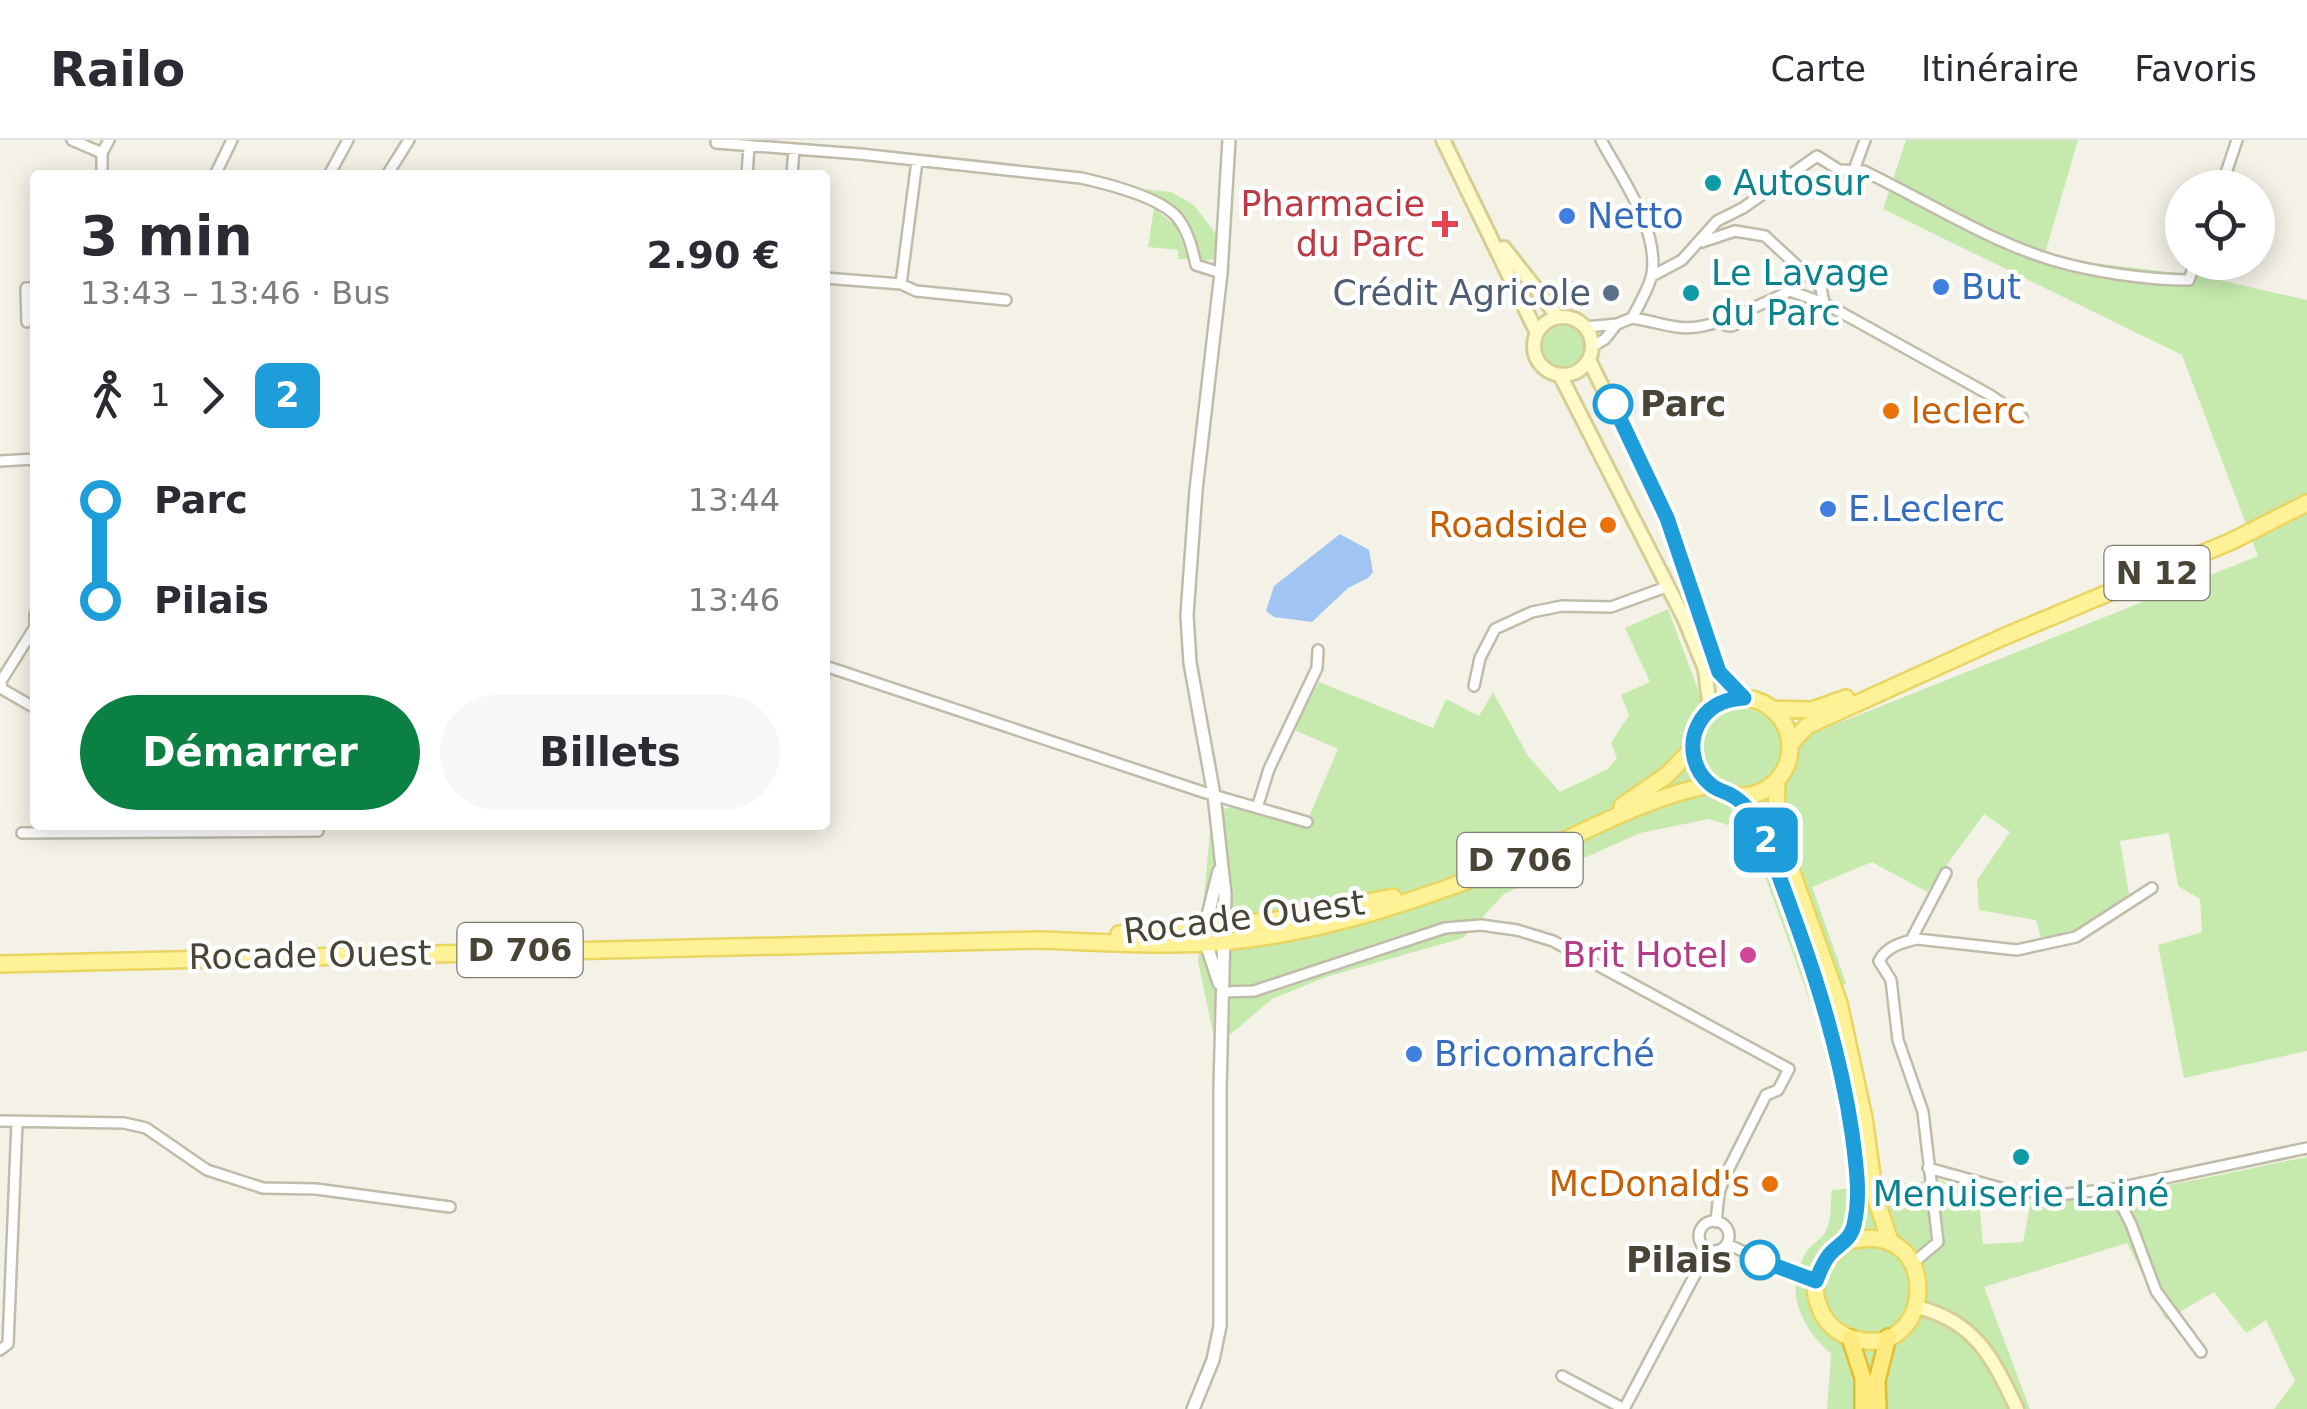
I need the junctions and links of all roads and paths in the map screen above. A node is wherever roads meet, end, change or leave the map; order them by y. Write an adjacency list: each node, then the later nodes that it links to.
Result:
1 (72, 140): 14 (street)
2 (109, 140): 14 (street)
3 (232, 140): 17 (street)
4 (348, 140): 18 (street)
5 (409, 140): 19 (street)
6 (1229, 140): 26 (street)
7 (1443, 140): 24 (main road)
8 (1601, 140): 27 (street)
9 (1864, 140): 22 (street)
10 (2237, 140): 23 (street)
11 (716, 143): 12 (street)
12 (750, 146): 13 (street); 20 (street)
13 (794, 149): 15 (street); 21 (street)
14 (102, 153): 16 (street)
15 (916, 161): 26 (street); 30 (street)
16 (102, 170)
17 (217, 170)
18 (332, 170)
19 (390, 170)
20 (748, 170)
21 (792, 170)
22 (1854, 170): 25 (street); 29 (street)
23 (2226, 170)
24 (1488, 227): 35 (main road); 41 (main road)
25 (1699, 242): 27 (street); 33 (street)
26 (1222, 273): 64 (street)
27 (1652, 276): 36 (street)
28 (830, 278): 30 (street)
29 (2165, 280)
30 (900, 284): 32 (street)
31 (30, 288): 38 (street)
32 (1006, 300)
33 (1824, 303): 34 (street); 45 (street)
34 (1740, 314): 37 (street); 37 (street)
35 (1558, 317): 40 (main road); 41 (main road)
36 (1632, 318): 37 (street); 39 (street)
37 (1721, 321)
38 (27, 322)
39 (1618, 324): 40 (street); 42 (street)
40 (1586, 327): 42 (main road)
41 (1536, 333): 44 (main road)
42 (1593, 346): 43 (main road)
43 (1589, 360): 44 (main road); 55 (main road)
44 (1560, 376): 49 (main road)
45 (2022, 417)
46 (30, 459): 47 (street)
47 (0, 461)
48 (2307, 504): 51 (main road, N 12)
49 (1669, 586): 54 (street); 57 (main road)
50 (30, 635): 56 (street)
51 (2003, 637): 58 (main road, N 12); 59 (main road, N 12)
52 (1318, 650): 65 (street)
53 (830, 668): 64 (street)
54 (1474, 686)
55 (1744, 698): 57 (main road); 58 (main road)
56 (30, 705)
57 (1710, 708): 60 (main road)
58 (1772, 709): 59 (main road)
59 (1790, 744): 61 (main road)
60 (1692, 749): 62 (main road); 67 (main road, Rocade Ouest / D 706)
61 (1777, 780): 63 (main road); 88 (main road)
62 (1710, 785): 63 (main road); 67 (main road, Rocade Ouest / D 706)
63 (1732, 795): 87 (main road)
64 (1214, 796): 65 (street); 72 (street)
65 (1257, 808): 66 (street)
66 (1307, 822)
67 (1592, 826): 75 (main road, Rocade Ouest / D 706)
68 (64, 830): 71 (street)
69 (268, 830): 70 (street)
70 (318, 830)
71 (22, 834)
72 (1221, 858): 75 (street); 76 (street)
73 (1946, 873): 77 (street)
74 (2152, 888): 77 (street)
75 (1225, 938): 76 (main road, Rocade Ouest / D 706); 79 (street)
76 (1206, 939): 78 (main road, Rocade Ouest / D 706); 79 (street)
77 (1911, 940): 83 (street)
78 (0, 964)
79 (1222, 992): 86 (street); 99 (street)
80 (0, 1121): 81 (street)
81 (17, 1122): 85 (street); 96 (street)
82 (2307, 1148): 84 (street)
83 (1928, 1168): 84 (street); 91 (street)
84 (2113, 1188): 97 (street)
85 (450, 1207)
86 (1716, 1222): 89 (street); 90 (street)
87 (1846, 1242): 88 (main road); 92 (main road)
88 (1891, 1243): 91 (main road)
89 (1727, 1244): 90 (street); 92 (street)
90 (1708, 1250): 100 (street)
91 (1913, 1263): 93 (main road)
92 (1816, 1281): 95 (main road)
93 (1917, 1307): 94 (main road); 103 (main road)
94 (1888, 1337): 95 (main road); 102 (highway)
95 (1850, 1338): 101 (highway)
96 (0, 1350)
97 (2201, 1352)
98 (1562, 1376): 100 (street)
99 (1199, 1407)
100 (1624, 1409)
101 (1864, 1409)
102 (1878, 1409)
103 (2016, 1409)

